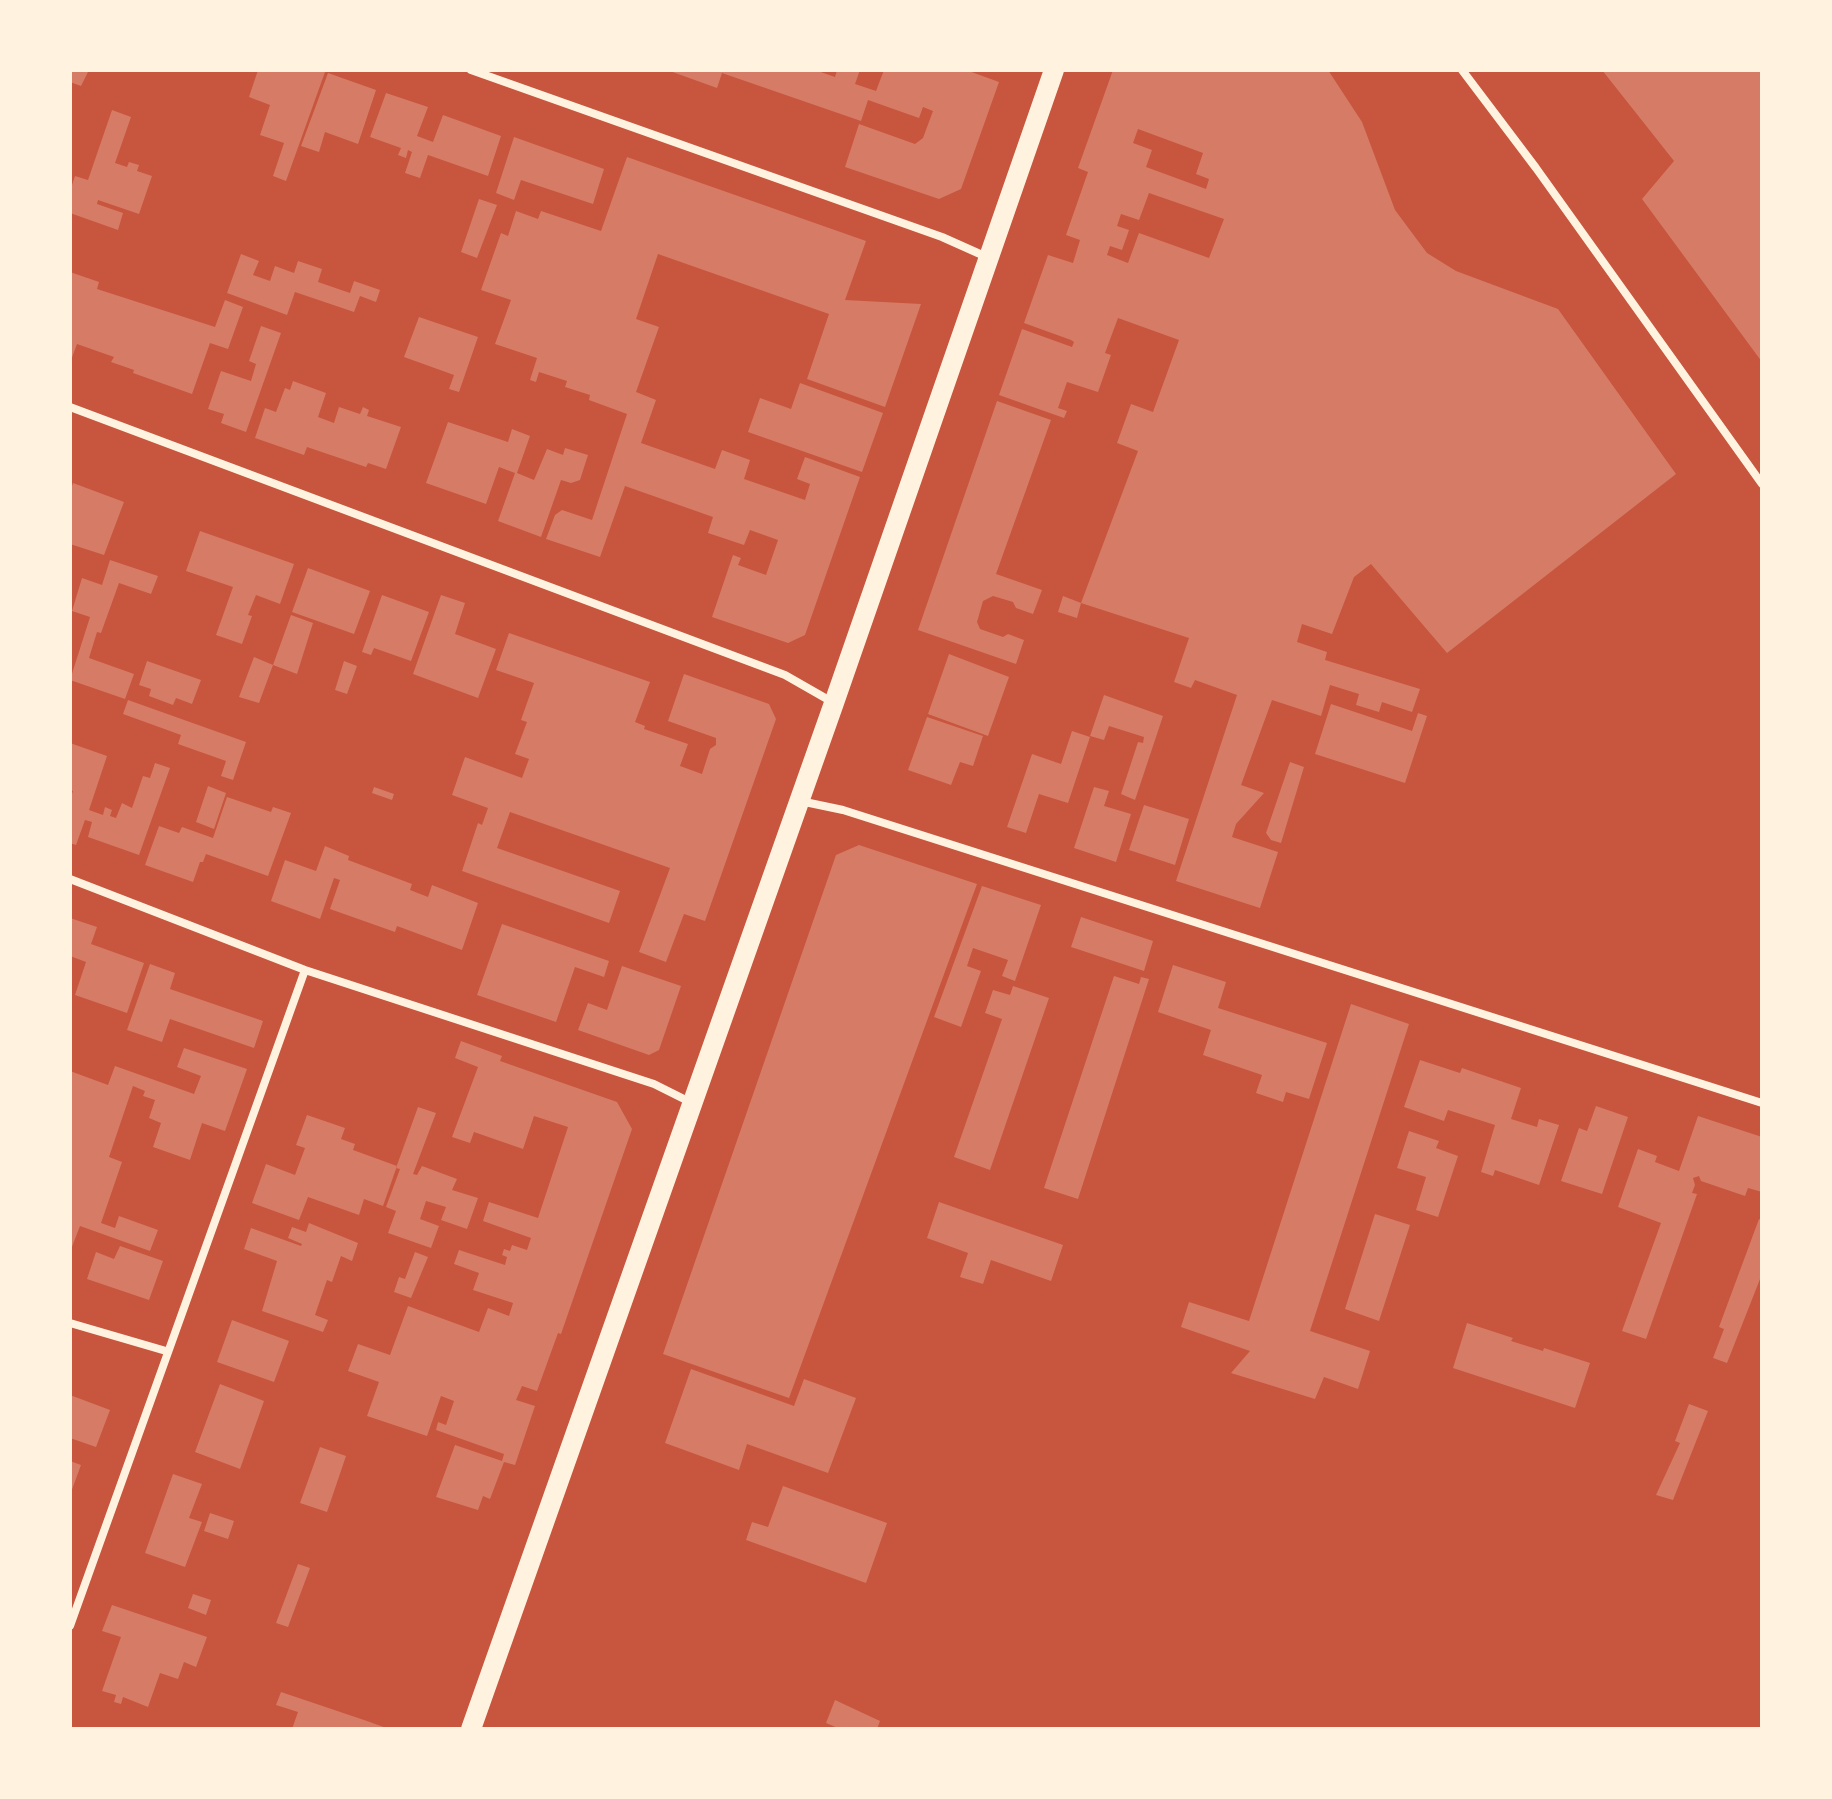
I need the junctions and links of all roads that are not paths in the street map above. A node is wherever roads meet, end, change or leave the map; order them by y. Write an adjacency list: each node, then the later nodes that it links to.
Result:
1 (471, 70): 4 (street)
2 (1054, 70): 4 (main road)
3 (1462, 70): 6 (street)
4 (989, 258): 7 (main road)
5 (70, 407): 7 (street)
6 (1761, 481)
7 (834, 703): 8 (main road)
8 (799, 800): 11 (main road); 12 (street)
9 (70, 879): 10 (street)
10 (305, 970): 11 (street); 14 (street)
11 (692, 1103): 16 (main road)
12 (1762, 1103)
13 (70, 1323): 14 (street)
14 (166, 1351): 15 (street)
15 (70, 1626)
16 (471, 1729)

